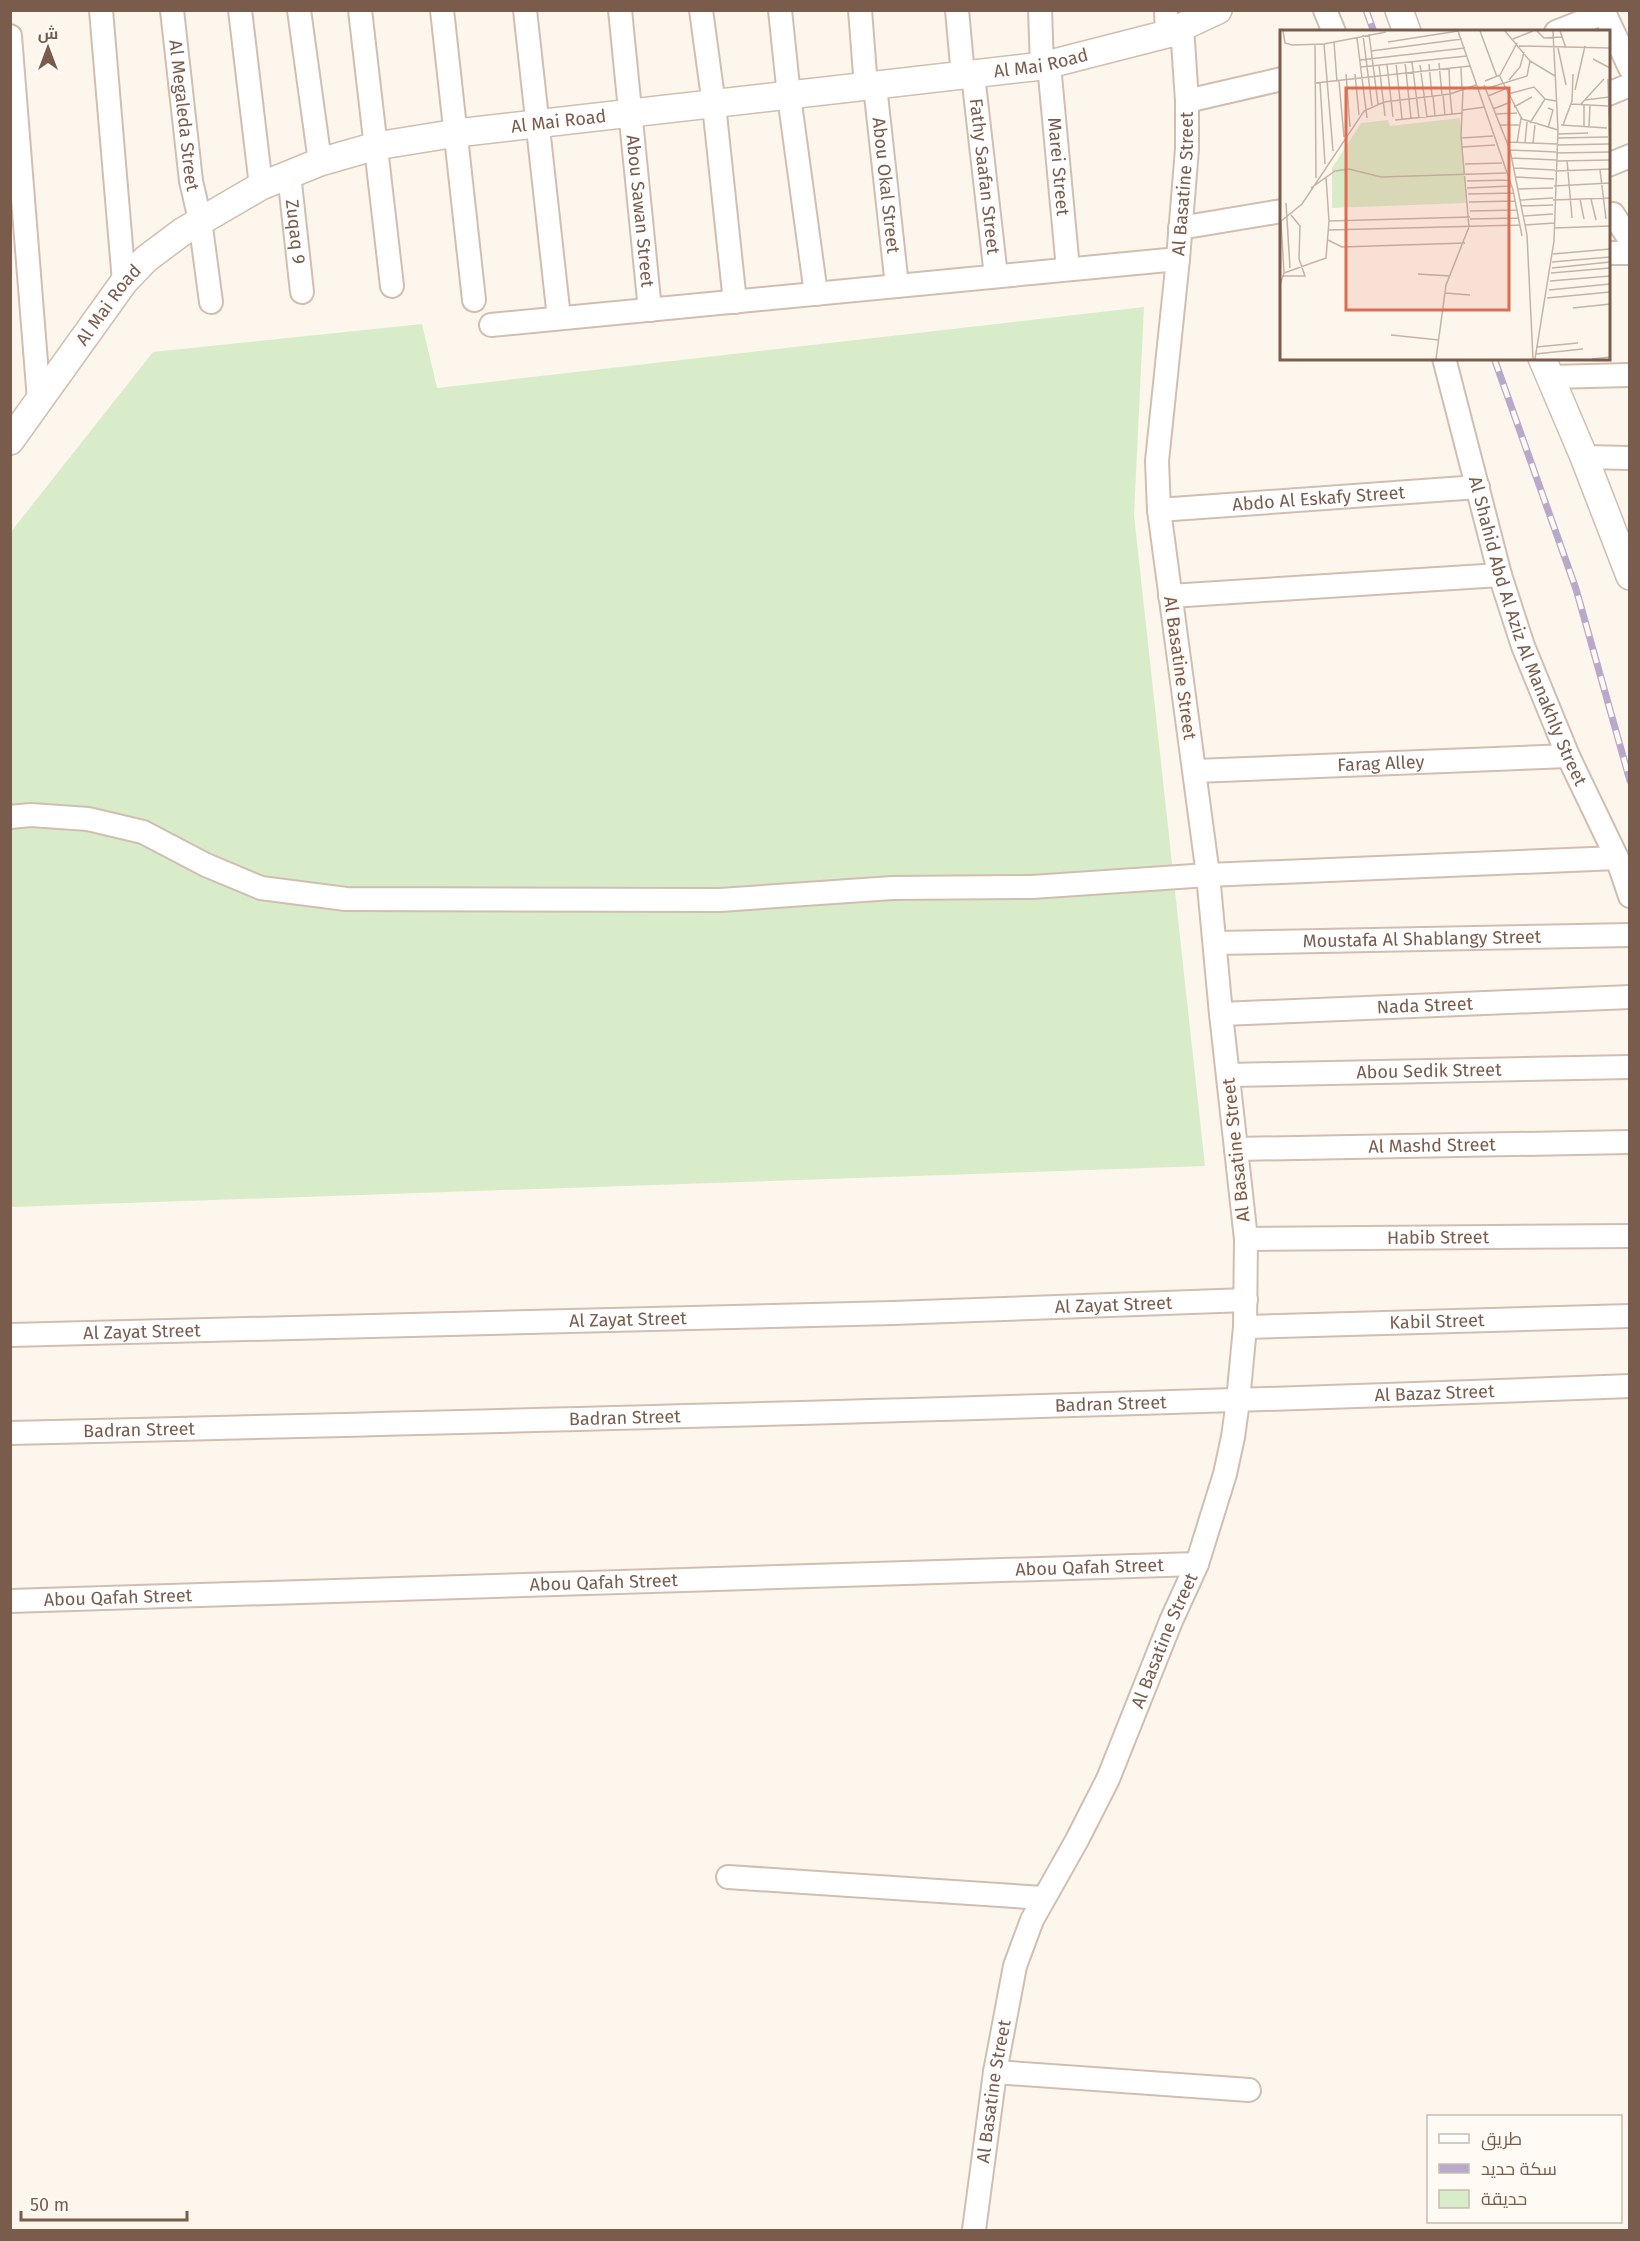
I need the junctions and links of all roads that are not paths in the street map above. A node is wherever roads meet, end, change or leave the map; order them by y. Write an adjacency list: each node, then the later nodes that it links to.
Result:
1 (101, 10): 50 (street)
2 (172, 10): 42 (street, Al Megaleda Street)
3 (240, 10): 39 (street)
4 (299, 10): 36 (street)
5 (360, 10): 34 (street)
6 (442, 10): 33 (street)
7 (525, 10): 32 (street)
8 (620, 10): 31 (street, Abou Sawan Street)
9 (701, 10): 30 (street)
10 (780, 10): 28 (street)
11 (860, 10): 26 (street, Abou Okal Street)
12 (957, 10): 23 (street, Fathy Saafan Street)
13 (1040, 10): 22 (street, Marei Street)
14 (1218, 10): 17 (street, Al Mai Road)
15 (1324, 10): 18 (street)
16 (1603, 12): 19 (street); 21 (street)
17 (1172, 24): 22 (street, Al Mai Road); 29 (street, Al Basatine Street)
18 (1333, 30)
19 (1561, 30)
20 (10, 36): 64 (street)
21 (1628, 63)
22 (1046, 65): 23 (street, Al Mai Road); 48 (street, Marei Street)
23 (968, 75): 26 (street, Al Mai Road); 49 (street, Fathy Saafan Street)
24 (1280, 79): 29 (street)
25 (1629, 85): 27 (street)
26 (871, 86): 28 (street, Al Mai Road); 52 (street, Abou Okal Street)
27 (1610, 93)
28 (789, 96): 30 (street, Al Mai Road); 54 (street)
29 (1186, 101): 43 (street, Al Basatine Street)
30 (714, 105): 31 (street, Al Mai Road); 57 (street)
31 (630, 114): 32 (street, Al Mai Road); 58 (street, Abou Sawan Street)
32 (537, 125): 33 (street, Al Mai Road); 59 (street)
33 (457, 133): 34 (street, Al Mai Road); 55 (street)
34 (376, 146): 36 (street, Al Mai Road); 51 (street)
35 (1629, 156): 37 (street)
36 (320, 162): 38 (street, Al Mai Road)
37 (1610, 164)
38 (289, 174): 39 (street, Al Mai Road); 53 (street, Zuqaq 9)
39 (261, 186): 42 (street, Al Mai Road)
40 (1280, 211): 43 (street)
41 (1613, 214): 44 (street)
42 (200, 220): 50 (street, Al Mai Road); 56 (street, Al Megaleda Street)
43 (1180, 228): 47 (street, Al Basatine Street)
44 (1629, 240)
45 (1610, 253): 46 (street)
46 (1629, 253)
47 (1178, 259): 48 (street); 69 (street, Al Basatine Street)
48 (1068, 269): 49 (street)
49 (996, 276): 52 (street)
50 (124, 282): 64 (street, Al Mai Road)
51 (392, 286)
52 (897, 286): 54 (street)
53 (302, 292)
54 (816, 294): 57 (street)
55 (474, 300)
56 (211, 302)
57 (735, 302): 58 (street)
58 (650, 310): 59 (street)
59 (559, 318): 60 (street)
60 (491, 326)
61 (1445, 360): 68 (street, Al Shahid Abd Al Aziz Al Manakhly Street)
62 (1546, 368): 63 (street); 66 (street)
63 (1629, 375)
64 (39, 400): 65 (street, Al Mai Road)
65 (10, 441)
66 (1584, 457): 67 (street); 70 (street)
67 (1629, 458)
68 (1479, 487): 69 (street, Abdo Al Eskafy Street); 71 (street, Al Shahid Abd Al Aziz Al Manakhly Street)
69 (1159, 510): 73 (street, Al Basatine Street)
70 (1625, 550): 72 (street)
71 (1500, 575): 73 (street); 74 (street, Al Shahid Abd Al Aziz Al Manakhly Street)
72 (1629, 576)
73 (1170, 596): 75 (street, Al Basatine Street)
74 (1568, 756): 75 (street, Farag Alley); 77 (street, Al Shahid Abd Al Aziz Al Manakhly Street)
75 (1195, 771): 78 (street, Al Basatine Street)
76 (10, 817): 78 (street)
77 (1617, 858): 78 (street); 79 (street, Al Shahid Abd Al Aziz Al Manakhly Street)
78 (1208, 875): 81 (street, Al Basatine Street)
79 (1629, 896)
80 (1629, 935): 81 (street, Moustafa Al Shablangy Street)
81 (1215, 943): 83 (street, Al Basatine Street)
82 (1629, 997): 83 (street, Nada Street)
83 (1221, 1014): 85 (street, Al Basatine Street)
84 (1629, 1067): 85 (street, Abou Sedik Street)
85 (1228, 1075): 87 (street, Al Basatine Street)
86 (1629, 1142): 87 (street, Al Mashd Street)
87 (1236, 1149): 89 (street, Al Basatine Street)
88 (1629, 1236): 89 (street, Habib Street)
89 (1246, 1239): 90 (street, Al Basatine Street)
90 (1246, 1300): 92 (street, Al Basatine Street); 93 (street, Al Zayat Street)
91 (1629, 1316): 92 (street, Kabil Street)
92 (1245, 1327): 95 (street, Al Basatine Street)
93 (10, 1335)
94 (1629, 1386): 95 (street, Al Bazaz Street)
95 (1238, 1401): 96 (street, Badran Street); 97 (street, Al Basatine Street)
96 (10, 1432)
97 (1197, 1564): 98 (street, Abou Qafah Street); 100 (street, Al Basatine Street)
98 (10, 1601)
99 (728, 1877): 100 (street)
100 (1043, 1898): 101 (street, Al Basatine Street)
101 (994, 2072): 102 (street); 103 (street, Al Basatine Street)
102 (1249, 2090)
103 (974, 2230)

